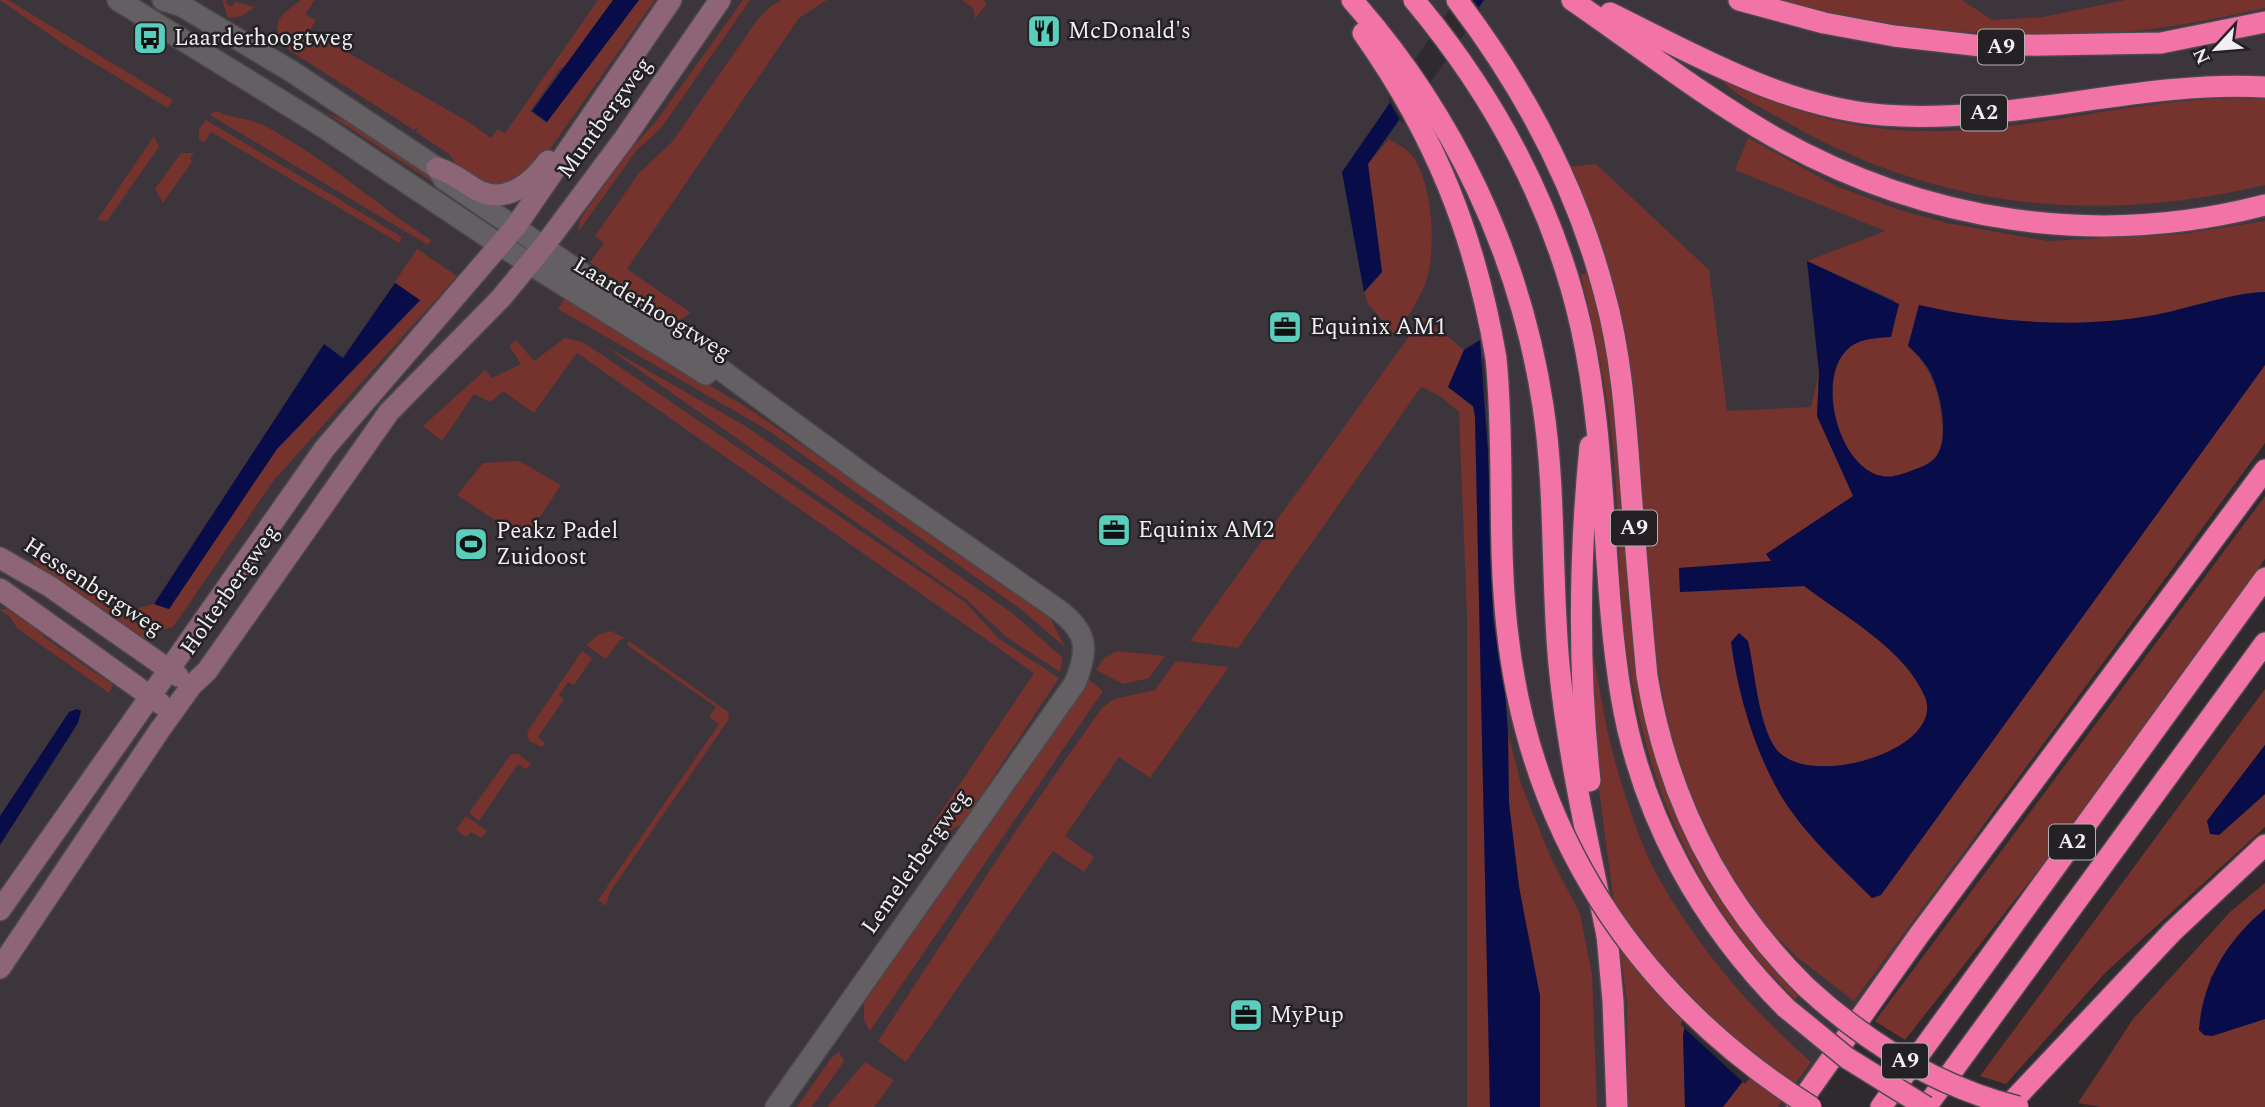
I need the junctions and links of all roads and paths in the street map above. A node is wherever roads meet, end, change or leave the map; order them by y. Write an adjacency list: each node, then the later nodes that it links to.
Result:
1 (118, 0): 19 (street, Laarderhoogtweg)
2 (163, 0): 16 (street, Laarderhoogtweg)
3 (671, 0): 15 (main road, Muntbergweg)
4 (720, 0): 20 (main road, Muntbergweg)
5 (1340, 0): 13 (highway, A9)
6 (1352, 0): 13 (highway, A9)
7 (1413, 0): 22 (highway, A9)
8 (1457, 0): 45 (highway, A9, bridge)
9 (1572, 0): 17 (highway)
10 (1584, 0): 14 (highway, A2)
11 (1739, 0): 12 (highway, A9)
12 (2265, 22)
13 (1396, 65): 36 (highway, A9); 41 (highway, A9, bridge)
14 (2265, 87)
15 (567, 155): 16 (main road); 18 (main road, Muntbergweg)
16 (437, 168): 18 (street, Laarderhoogtweg)
17 (2265, 205)
18 (516, 226): 19 (main road, Muntbergweg); 20 (street, Laarderhoogtweg)
19 (500, 245): 21 (street, Laarderhoogtweg); 30 (main road, Holterbergweg)
20 (544, 246): 21 (main road, Muntbergweg); 23 (street, Laarderhoogtweg)
21 (529, 264): 23 (street, Laarderhoogtweg); 31 (main road, Holterbergweg)
22 (1594, 404): 36 (highway, A9); 43 (highway, A9, bridge)
23 (773, 410): 28 (street, Laarderhoogtweg)
24 (2265, 470): 40 (highway)
25 (0, 558): 30 (main road, Hessenbergweg)
26 (2265, 578): 42 (highway, A2)
27 (0, 589): 32 (main road)
28 (1083, 641): 38 (street, Lemelerbergweg)
29 (2265, 643): 43 (highway, A2)
30 (169, 669): 31 (main road, Hessenbergweg); 32 (main road, Holterbergweg)
31 (192, 685): 33 (main road, Holterbergweg)
32 (150, 696): 33 (main road); 35 (main road, Holterbergweg)
33 (172, 712): 37 (main road, Holterbergweg)
34 (2265, 845): 44 (highway)
35 (0, 910)
36 (1607, 936): 39 (highway, A9)
37 (0, 968)
38 (776, 1107)
39 (1617, 1107)
40 (1797, 1107)
41 (1811, 1107)
42 (1881, 1107)
43 (1926, 1107)
44 (2007, 1107)
45 (2018, 1107)

